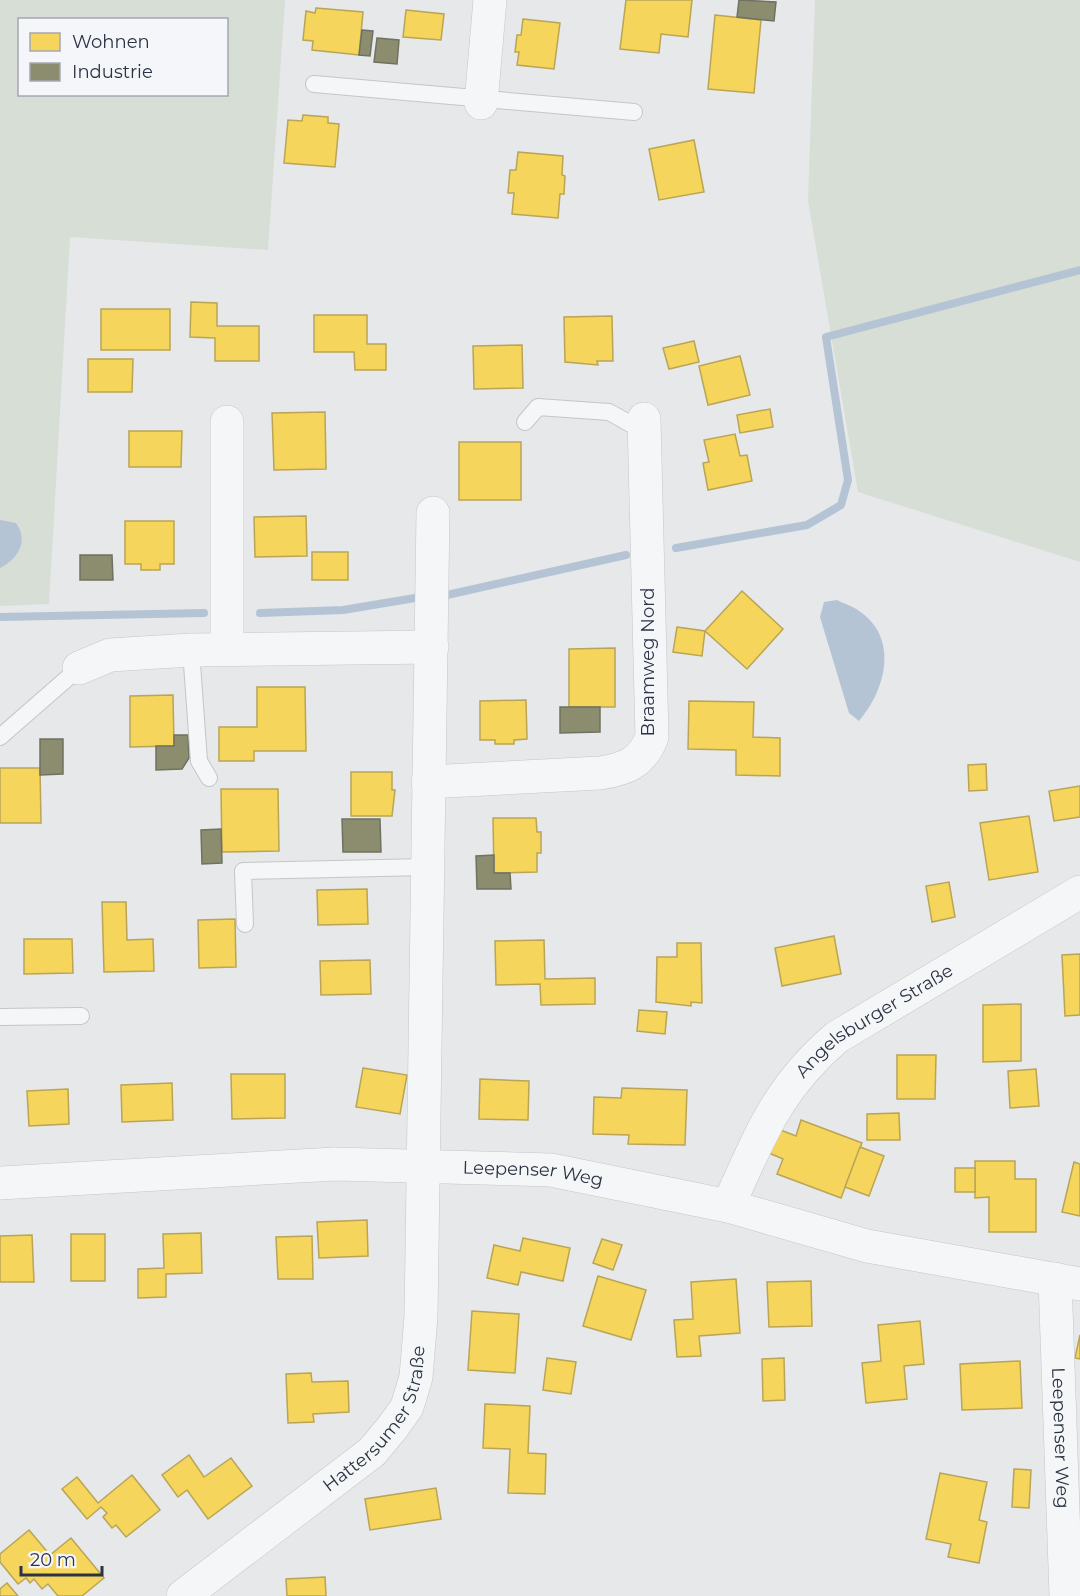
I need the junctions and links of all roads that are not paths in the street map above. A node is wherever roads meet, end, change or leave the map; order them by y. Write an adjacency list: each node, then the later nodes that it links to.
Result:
1 (490, 0): 3 (street)
2 (314, 84): 3 (lane)
3 (482, 100): 4 (lane)
4 (634, 112)
5 (228, 422): 10 (street)
6 (525, 422): 7 (lane)
7 (644, 425): 15 (street, Braamweg Nord)
8 (434, 513): 9 (street)
9 (432, 646): 10 (street); 15 (street)
10 (227, 649): 11 (street)
11 (191, 650): 12 (street); 14 (lane)
12 (79, 668): 13 (lane)
13 (0, 736)
14 (209, 778)
15 (429, 782): 16 (street)
16 (427, 867): 18 (lane); 21 (street)
17 (1080, 892): 23 (street, Angelsburger Straße)
18 (245, 924)
19 (81, 1016): 20 (lane)
20 (0, 1017)
21 (422, 1165): 22 (street, Leepenser Weg); 23 (street, Leepenser Weg); 25 (street, Hattersumer Straße)
22 (0, 1183)
23 (728, 1206): 24 (street, Leepenser Weg)
24 (1067, 1281): 26 (street, Leepenser Weg)
25 (183, 1596)
26 (1066, 1596)

